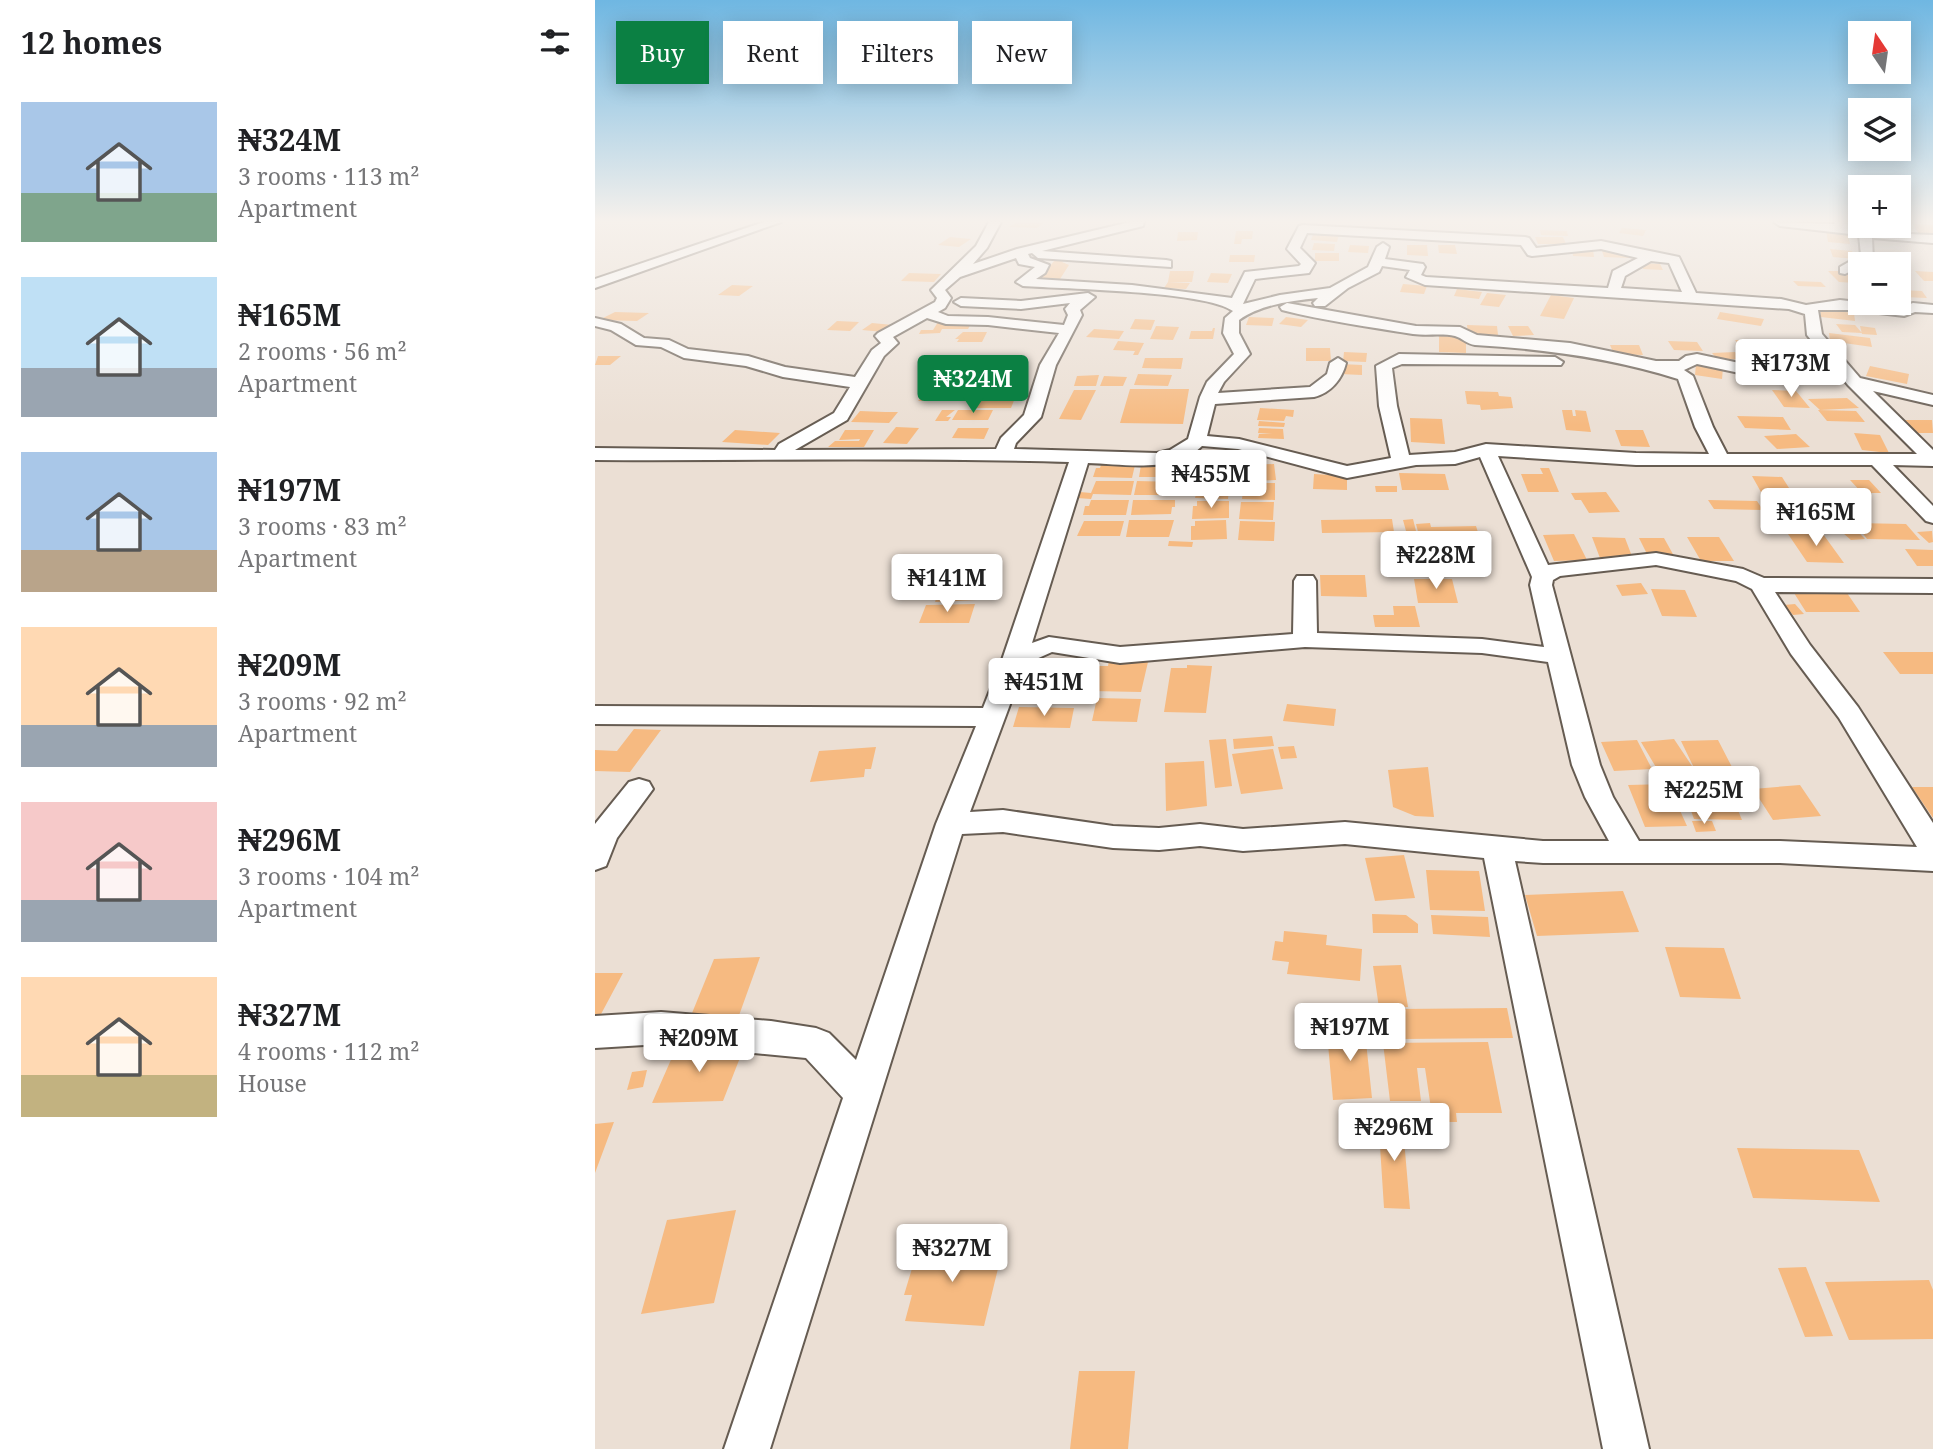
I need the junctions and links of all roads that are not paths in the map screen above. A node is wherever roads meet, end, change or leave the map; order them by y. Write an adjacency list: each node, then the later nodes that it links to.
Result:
1 (938, 290): 11 (street)
2 (1138, 290): 13 (street)
3 (1245, 290): 13 (street)
4 (1337, 290): 8 (street)
5 (1554, 290): 6 (street)
6 (1559, 290): 9 (street)
7 (1688, 290): 10 (street)
8 (1333, 292): 12 (street); 16 (street)
9 (1612, 292): 10 (street)
10 (1691, 296): 14 (street)
11 (944, 301): 17 (street); 19 (street)
12 (1262, 305): 13 (street); 16 (street)
13 (1238, 308): 25 (street)
14 (1808, 309): 15 (street); 20 (street)
15 (1933, 309)
16 (1311, 310): 22 (street)
17 (927, 313): 19 (street); 24 (street)
18 (595, 322): 24 (street)
19 (1069, 330): 31 (street)
20 (1831, 355): 22 (street); 23 (street)
21 (1338, 363): 25 (street)
22 (1655, 366): 33 (street); 36 (street)
23 (1854, 382): 26 (street); 35 (street)
24 (860, 383): 30 (street)
25 (1208, 399): 27 (street)
26 (1933, 400)
27 (1197, 440): 32 (street); 36 (street)
28 (1486, 450): 33 (street); 36 (street); 38 (street)
29 (595, 454): 30 (street)
30 (786, 455): 31 (street)
31 (1004, 455): 32 (street)
32 (1080, 458): 44 (street)
33 (1721, 459): 34 (street)
34 (1877, 460): 35 (street); 37 (street)
35 (1933, 460)
36 (1401, 462)
37 (1933, 517)
38 (1543, 577): 40 (street); 43 (street)
39 (1305, 580): 42 (street)
40 (1760, 585): 41 (street); 49 (street)
41 (1933, 586)
42 (1305, 640): 43 (street); 44 (street)
43 (1559, 656): 51 (street)
44 (1014, 660): 46 (street)
45 (595, 715): 46 (street)
46 (993, 717): 48 (street)
47 (639, 789): 52 (street)
48 (951, 824): 50 (street); 55 (street)
49 (1933, 847)
50 (1497, 849): 51 (street); 57 (street)
51 (1630, 852): 53 (street)
52 (595, 858)
53 (1933, 859)
54 (595, 1032): 55 (street)
55 (862, 1092): 56 (street)
56 (747, 1449)
57 (1626, 1449)

